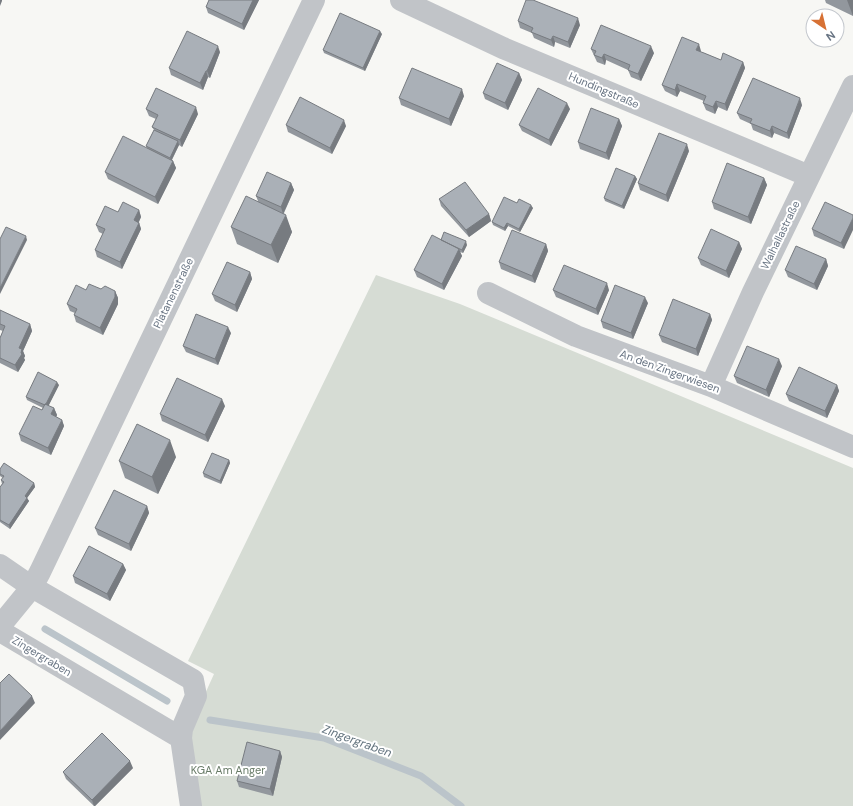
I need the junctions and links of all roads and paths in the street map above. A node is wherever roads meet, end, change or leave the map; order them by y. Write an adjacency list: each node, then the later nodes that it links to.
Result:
1 (314, 0): 9 (street, Platanenstraße)
2 (401, 0): 4 (street, Hundingstraße)
3 (853, 86): 4 (street, Walhallastraße)
4 (808, 176): 6 (street, Walhallastraße)
5 (488, 293): 6 (street, An den Zingerwiesen)
6 (711, 386): 7 (street, An den Zingerwiesen)
7 (853, 447)
8 (0, 565): 9 (street)
9 (32, 586): 10 (street); 12 (street)
10 (0, 626)
11 (0, 631): 12 (street, Zingergraben)
12 (181, 734): 13 (street)
13 (192, 806)

